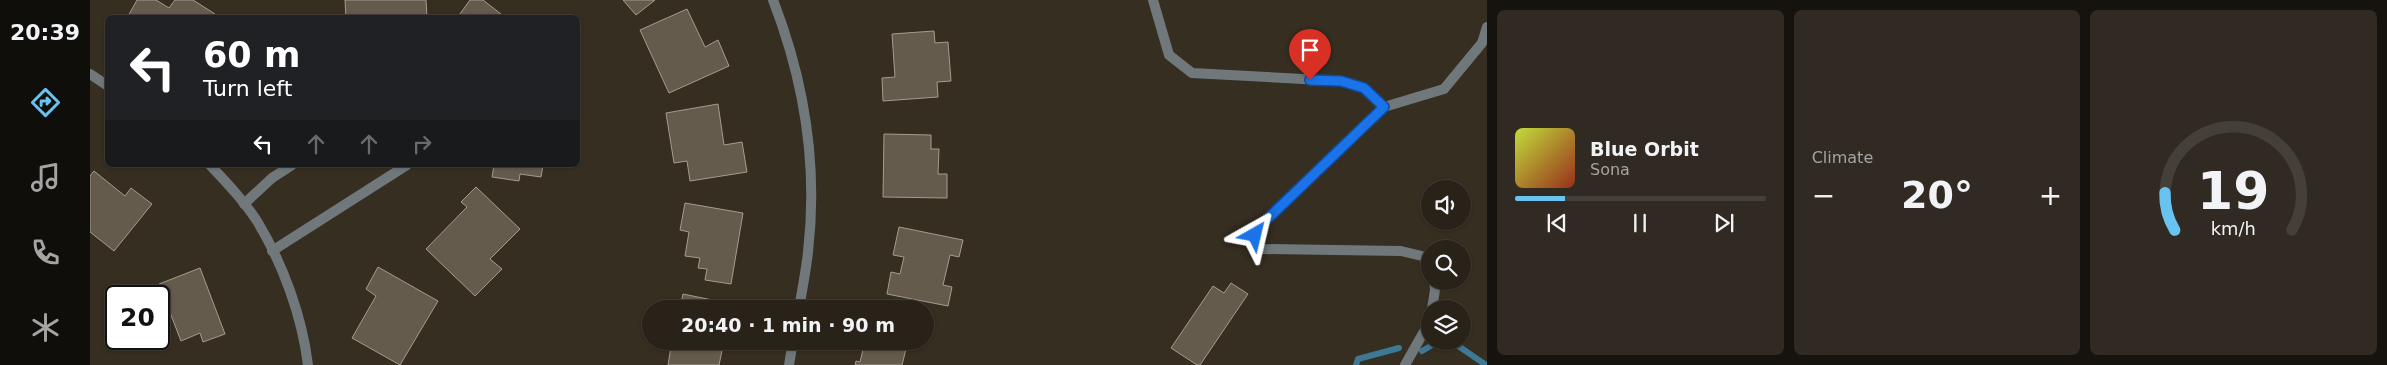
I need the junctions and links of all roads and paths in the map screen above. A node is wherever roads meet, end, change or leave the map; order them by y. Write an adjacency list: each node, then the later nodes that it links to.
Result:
1 (773, 0): 13 (street)
2 (1152, 0): 6 (street)
3 (1487, 27): 6 (street)
4 (90, 74): 5 (street)
5 (105, 84)
6 (1384, 107): 12 (street)
7 (212, 167): 10 (street)
8 (289, 167): 10 (street)
9 (404, 167): 11 (street)
10 (244, 204): 11 (street)
11 (272, 251): 16 (street)
12 (1421, 256)
13 (800, 300)
14 (1421, 336): 18 (street)
15 (792, 350): 17 (street)
16 (308, 365)
17 (789, 365)
18 (1405, 365)

